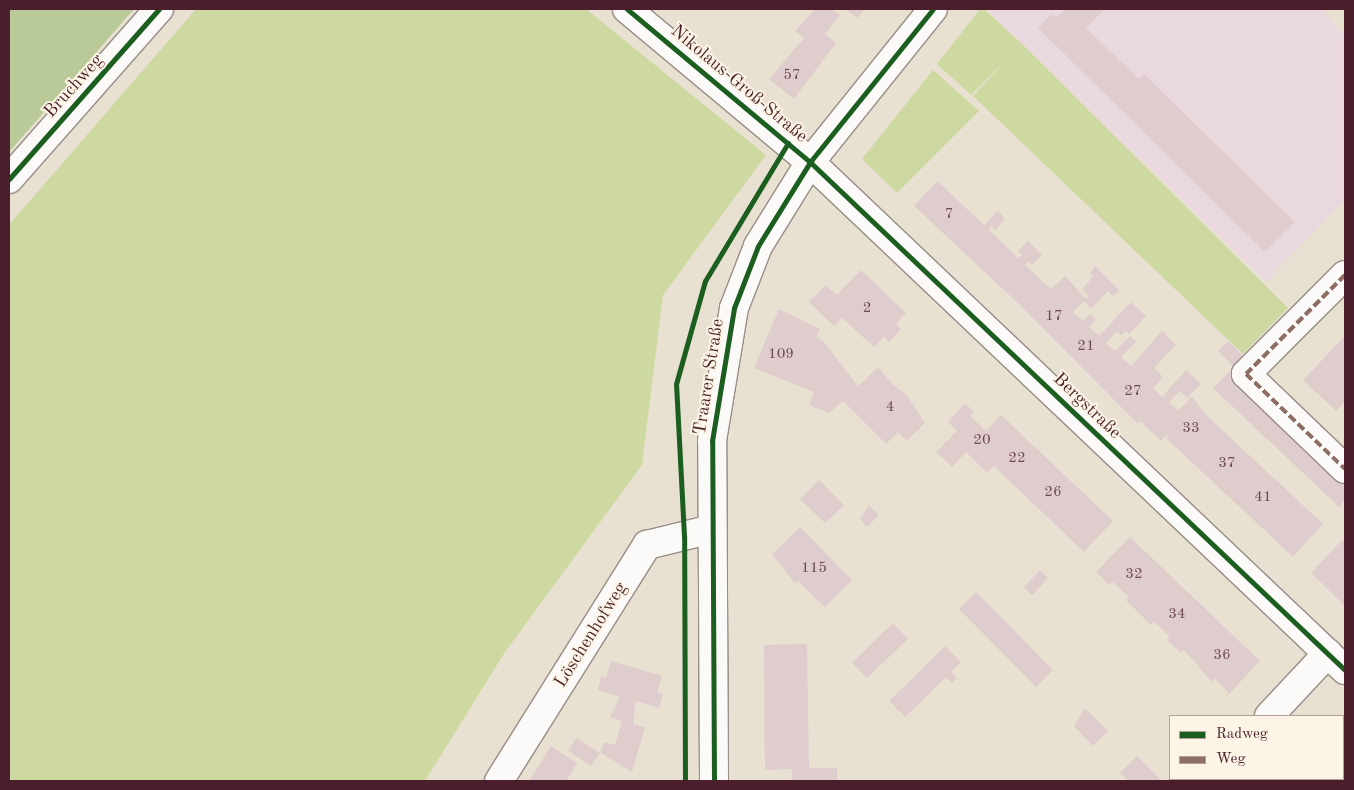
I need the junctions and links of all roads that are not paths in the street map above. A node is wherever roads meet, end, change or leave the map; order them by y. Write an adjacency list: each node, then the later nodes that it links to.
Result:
1 (159, 9): 5 (street, Bruchweg)
2 (627, 9): 4 (street, Nikolaus-Groß-Straße)
3 (933, 9): 4 (street, Traarer Straße)
4 (810, 162): 8 (street, Traarer Straße); 9 (street, Bergstraße)
5 (9, 179)
6 (1345, 274): 7 (street)
7 (1345, 469)
8 (712, 529): 11 (street, Löschenhofweg); 12 (street, Traarer Straße)
9 (1336, 661): 10 (street)
10 (1270, 715)
11 (499, 781)
12 (714, 781)

